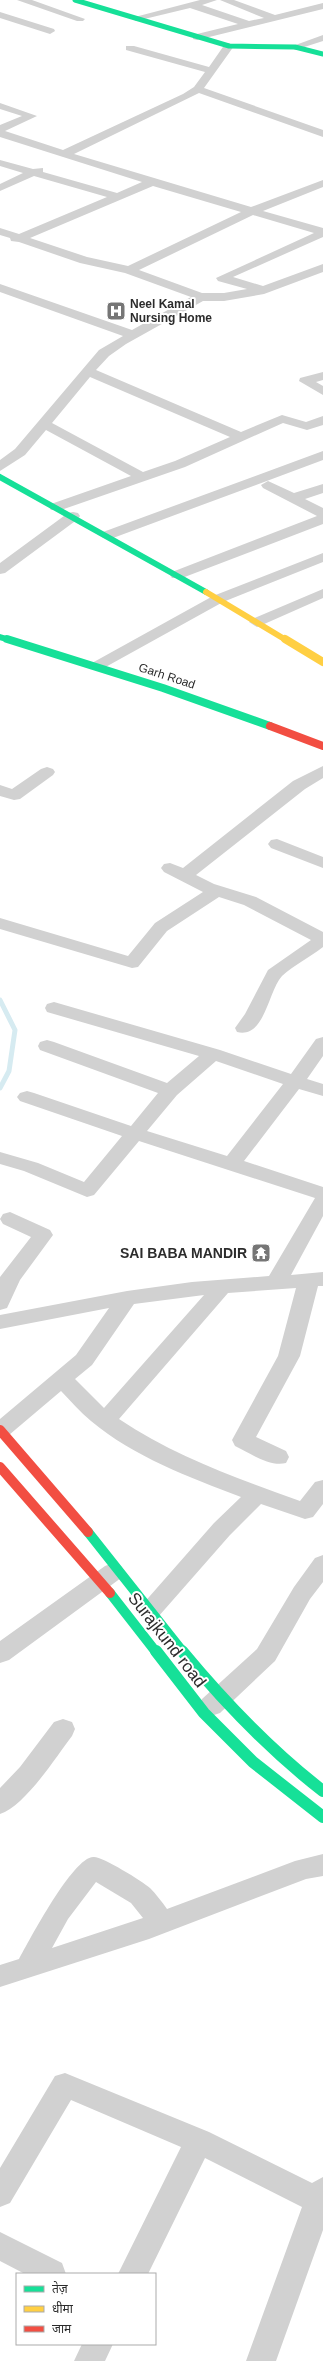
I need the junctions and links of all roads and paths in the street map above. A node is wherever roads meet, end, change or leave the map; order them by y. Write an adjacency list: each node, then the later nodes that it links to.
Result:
1 (22, 0): 12 (street)
2 (76, 0): 10 (street)
3 (176, 0): 7 (street)
4 (212, 0): 7 (street)
5 (226, 0): 11 (street)
6 (308, 0): 8 (street)
7 (192, 5): 10 (street); 13 (street)
8 (323, 6): 11 (street)
9 (0, 15): 14 (street)
10 (136, 18): 15 (street)
11 (274, 18): 13 (street)
12 (80, 19)
13 (248, 24): 15 (street)
14 (50, 31)
15 (197, 37): 17 (street)
16 (323, 38): 18 (street)
17 (229, 46): 18 (street); 21 (street)
18 (295, 47): 20 (street)
19 (130, 48): 21 (street)
20 (323, 54)
21 (210, 70): 22 (street)
22 (198, 89): 26 (street); 27 (street)
23 (0, 106): 24 (street)
24 (0, 129)
25 (0, 133): 27 (street)
26 (323, 134)
27 (62, 160): 29 (street); 30 (street)
28 (0, 164): 29 (street)
29 (34, 172): 32 (street); 33 (street)
30 (152, 182): 33 (street); 34 (street)
31 (323, 183): 34 (street)
32 (0, 188)
33 (119, 197): 37 (street)
34 (250, 212): 36 (street); 40 (street)
35 (0, 231): 37 (street)
36 (323, 232): 42 (street)
37 (20, 237): 38 (street); 40 (street)
38 (3, 244)
39 (323, 268): 42 (street)
40 (129, 270): 43 (street)
41 (0, 288): 44 (street)
42 (264, 290): 43 (street)
43 (201, 296): 44 (street)
44 (133, 335): 45 (street)
45 (89, 372): 49 (street); 50 (street)
46 (323, 376): 47 (street)
47 (323, 391)
48 (323, 420): 50 (street)
49 (44, 424): 52 (street); 54 (street)
50 (241, 437): 54 (street)
51 (323, 456): 62 (street)
52 (0, 467)
53 (0, 477): 58 (street)
54 (142, 477): 58 (street)
55 (268, 485): 57 (street)
56 (323, 488): 57 (street)
57 (293, 498): 59 (street)
58 (56, 507): 60 (street)
59 (323, 514)
60 (74, 516): 62 (street); 64 (street)
61 (323, 519): 65 (street)
62 (108, 535): 65 (street)
63 (323, 557): 67 (street)
64 (0, 570)
65 (177, 575): 67 (street)
66 (323, 593): 68 (street)
67 (218, 599): 68 (street); 71 (street)
68 (257, 622): 70 (street)
69 (0, 637): 71 (street, Garh Road)
70 (323, 662)
71 (97, 666): 72 (street, Garh Road)
72 (201, 700): 73 (street); 75 (street, Garh Road)
73 (190, 709)
74 (204, 713): 76 (street)
75 (264, 723): 76 (street); 78 (street, Garh Road)
76 (254, 730): 77 (street)
77 (280, 740)
78 (323, 746)
79 (323, 771): 84 (street)
80 (47, 772): 81 (street)
81 (0, 790)
82 (277, 844): 83 (street)
83 (323, 863)
84 (217, 891): 85 (street); 86 (street)
85 (0, 923)
86 (323, 939): 88 (street)
87 (54, 1008): 91 (street)
88 (244, 1028)
89 (323, 1043): 92 (street)
90 (47, 1046): 93 (street)
91 (213, 1054): 92 (street); 93 (street)
92 (295, 1082): 94 (street); 98 (street)
93 (170, 1090): 96 (street)
94 (323, 1090)
95 (27, 1097): 96 (street)
96 (136, 1133): 97 (street); 98 (street)
97 (0, 1158)
98 (232, 1163): 99 (street)
99 (323, 1194)
100 (323, 1201): 103 (street)
101 (10, 1219): 106 (street)
102 (316, 1280): 103 (street); 111 (street)
103 (276, 1283): 104 (street)
104 (222, 1287): 105 (street); 109 (street)
105 (127, 1298): 107 (street); 108 (street)
106 (0, 1302)
107 (0, 1322)
108 (62, 1379): 109 (street); 110 (street)
109 (105, 1420): 114 (street)
110 (0, 1430): 116 (street)
111 (278, 1457)
112 (0, 1467): 116 (street, Surajkund road)
113 (323, 1488): 114 (street)
114 (256, 1494): 117 (street)
115 (323, 1564): 119 (street)
116 (109, 1574): 117 (street); 118 (street); 119 (street, Surajkund road)
117 (150, 1611): 119 (street)
118 (0, 1654)
119 (212, 1705): 121 (street); 123 (street, Surajkund road)
120 (63, 1729): 122 (street)
121 (323, 1791)
122 (0, 1803)
123 (323, 1817)
124 (323, 1865): 125 (street)
125 (162, 1922): 126 (street); 126 (street)
126 (28, 1967): 127 (street)
127 (0, 1976)
128 (200, 2141): 129 (street); 130 (street); 133 (street)
129 (0, 2194)
130 (321, 2198): 136 (street)
131 (0, 2246): 132 (street)
132 (52, 2273)
133 (134, 2273)
134 (97, 2345): 135 (street)
135 (89, 2361)
136 (261, 2361)

